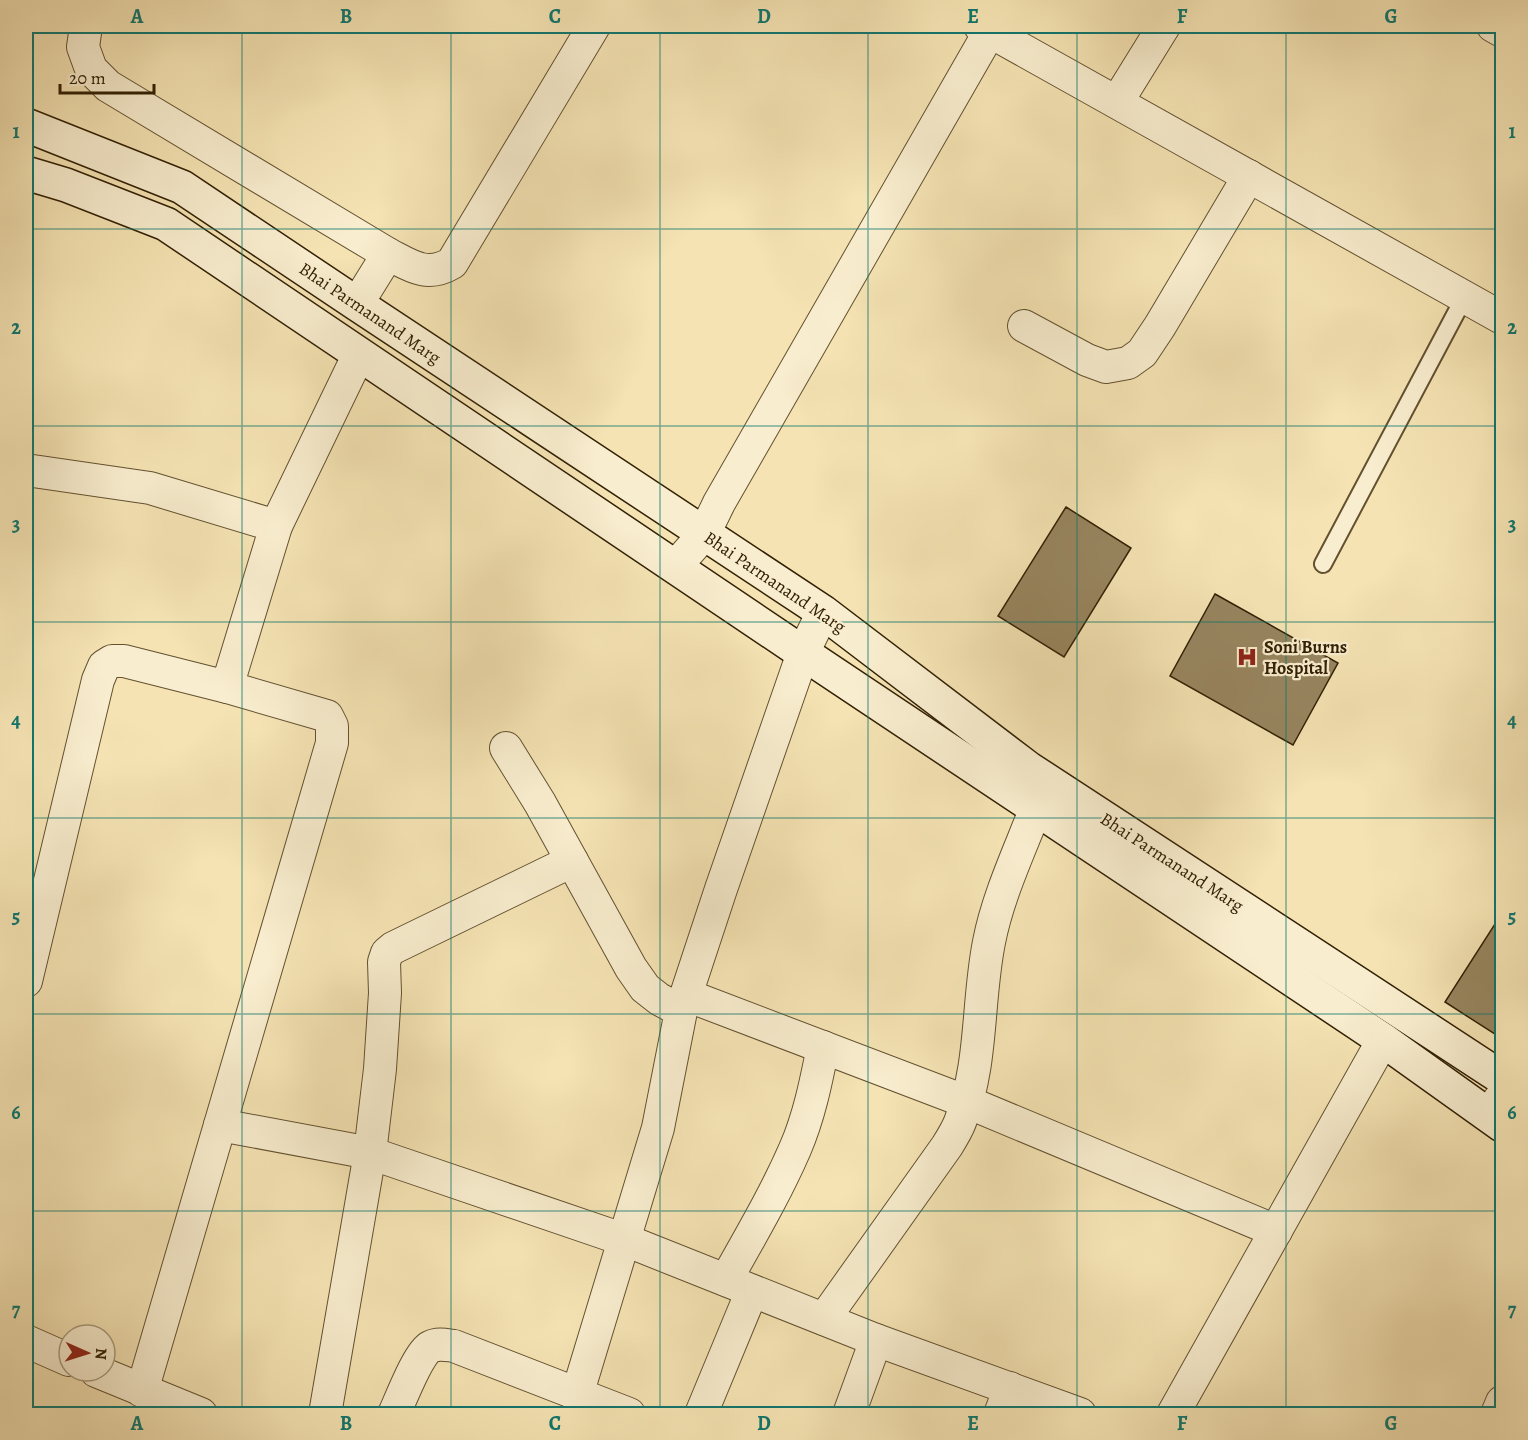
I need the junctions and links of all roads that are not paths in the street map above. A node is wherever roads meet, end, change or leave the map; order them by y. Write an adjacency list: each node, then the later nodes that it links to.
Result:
1 (86, 26): 9 (street)
2 (594, 26): 9 (street)
3 (1164, 26): 5 (street)
4 (985, 28): 5 (street); 17 (street)
5 (1117, 102): 8 (street)
6 (26, 125): 11 (street, Bhai Parmanand Marg)
7 (26, 173): 14 (street, Bhai Parmanand Marg)
8 (1249, 176): 10 (street); 13 (street)
9 (388, 254): 11 (street)
10 (1465, 296): 12 (street); 18 (lane)
11 (357, 304): 17 (street, Bhai Parmanand Marg)
12 (1503, 318)
13 (1024, 326)
14 (359, 354): 16 (street); 19 (street, Bhai Parmanand Marg)
15 (26, 470): 16 (street)
16 (276, 526): 22 (street)
17 (704, 534): 19 (street); 20 (street, Bhai Parmanand Marg)
18 (1323, 564)
19 (675, 567): 21 (street, Bhai Parmanand Marg)
20 (823, 612): 21 (street); 30 (street, Bhai Parmanand Marg)
21 (803, 653): 24 (street, Bhai Parmanand Marg); 27 (street)
22 (227, 687): 26 (street); 33 (street)
23 (506, 748): 25 (street)
24 (1036, 808): 28 (street, Bhai Parmanand Marg); 31 (street)
25 (572, 861): 27 (street); 34 (street)
26 (26, 981)
27 (683, 1003): 29 (street); 36 (street)
28 (1383, 1040): 32 (street, Bhai Parmanand Marg); 35 (street)
29 (823, 1047): 31 (street); 37 (street)
30 (1503, 1078)
31 (967, 1102): 35 (street); 38 (street)
32 (1498, 1112)
33 (220, 1125): 34 (street); 43 (street)
34 (370, 1152): 36 (street); 48 (street)
35 (1276, 1231): 54 (street)
36 (625, 1240): 37 (street); 44 (street)
37 (739, 1286): 38 (street); 51 (street)
38 (824, 1319): 39 (street)
39 (876, 1340): 45 (street); 52 (street)
40 (26, 1341): 41 (street)
41 (57, 1355)
42 (117, 1380): 43 (street)
43 (142, 1391): 47 (street)
44 (578, 1395): 49 (street); 50 (street)
45 (1005, 1402): 53 (street)
46 (1503, 1402): 55 (street)
47 (201, 1414)
48 (325, 1414)
49 (394, 1414)
50 (629, 1414)
51 (701, 1414)
52 (849, 1414)
53 (1080, 1414)
54 (1173, 1414)
55 (1497, 1414)

